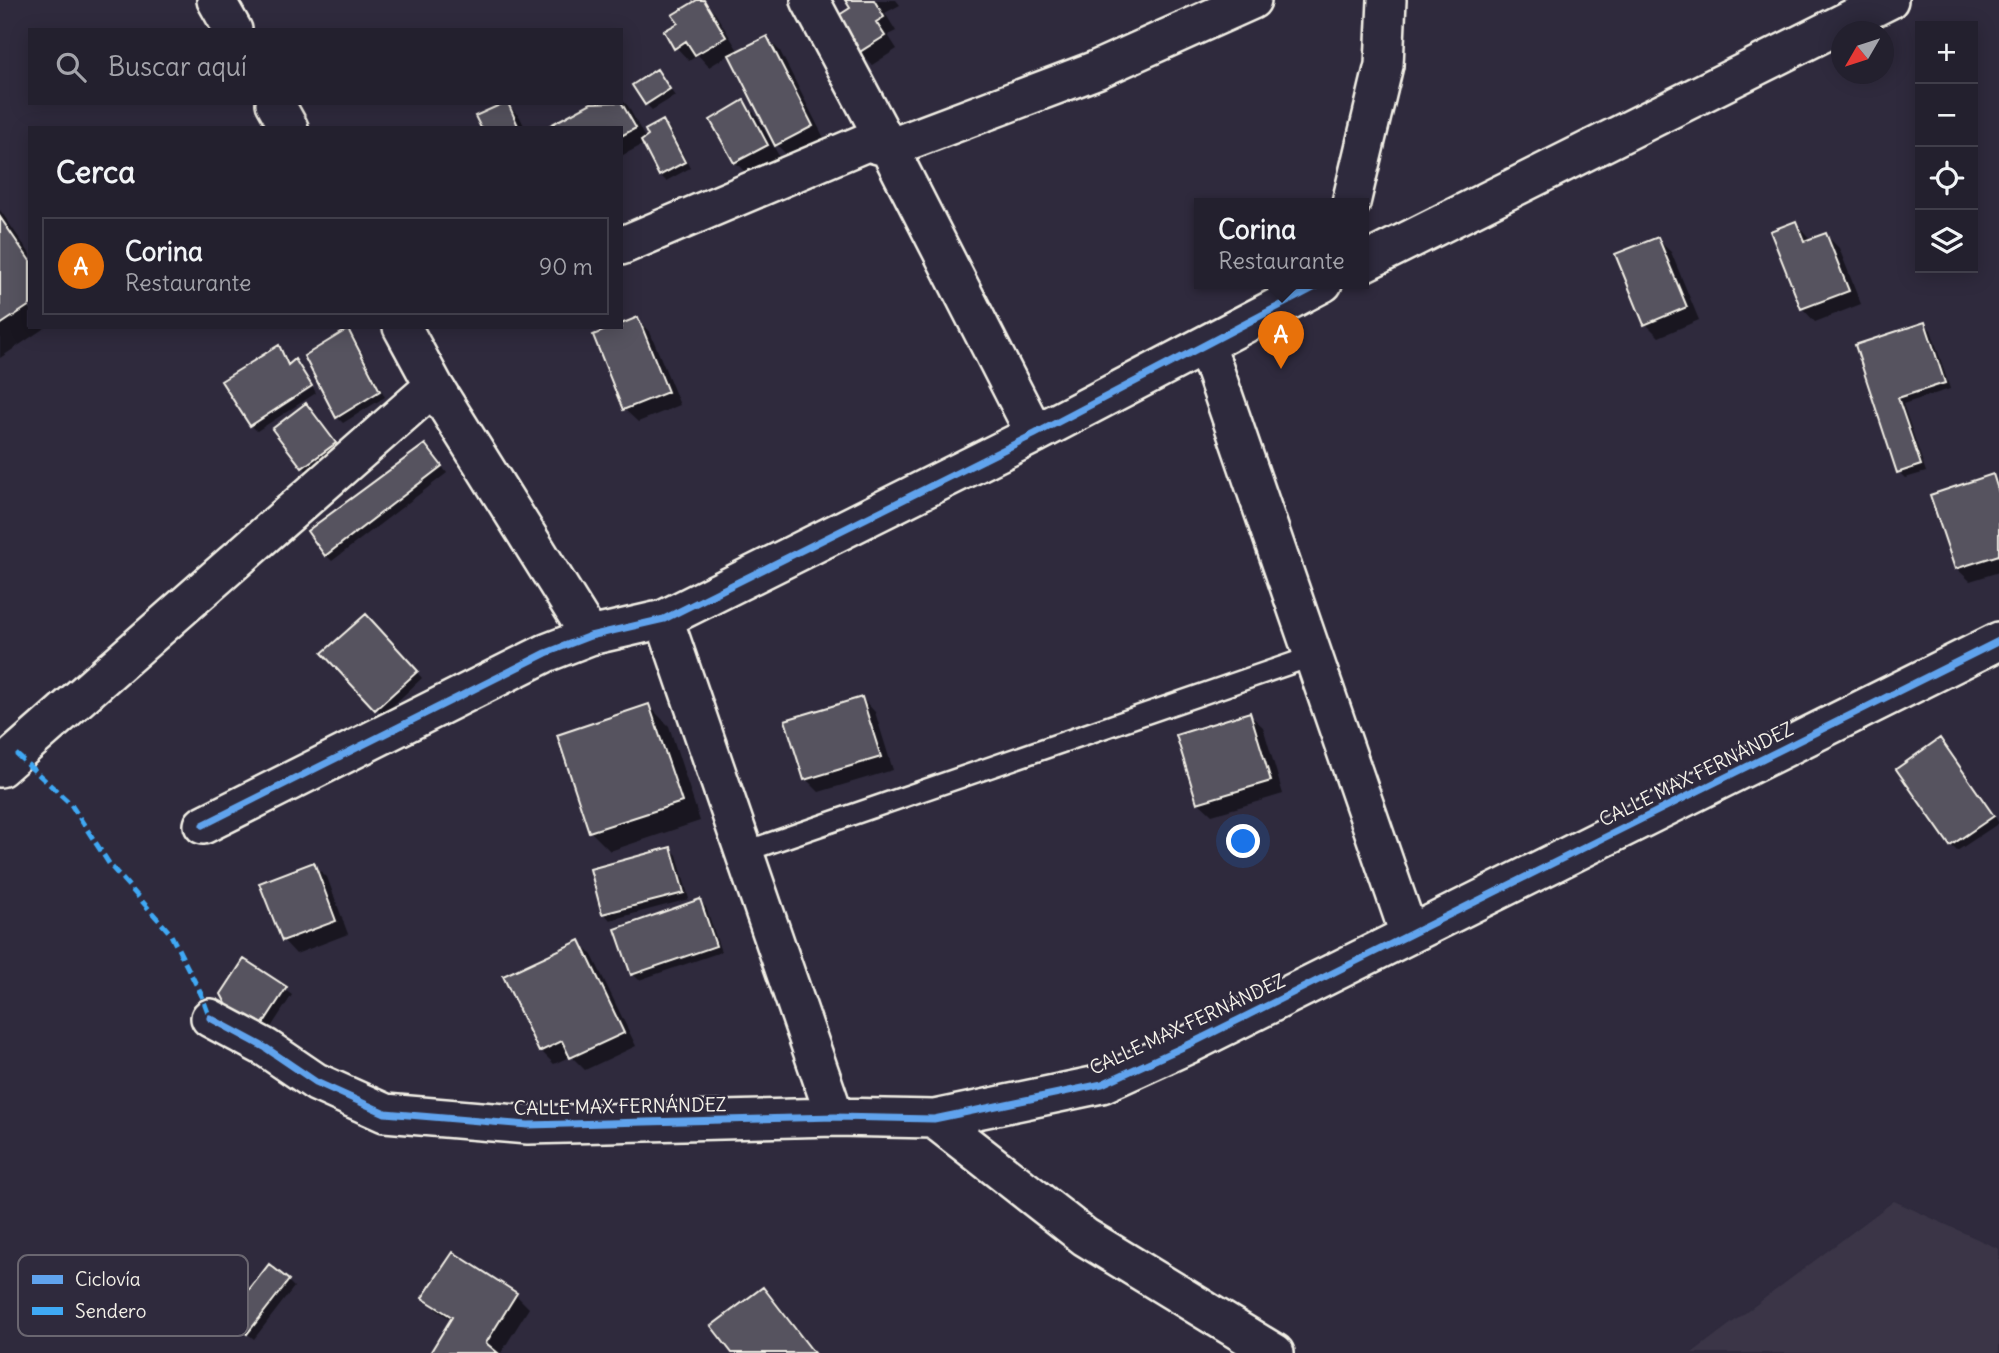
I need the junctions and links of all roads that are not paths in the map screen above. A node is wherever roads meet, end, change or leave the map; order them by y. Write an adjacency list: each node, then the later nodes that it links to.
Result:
1 (216, 0): 6 (street)
2 (810, 0): 9 (street)
3 (1252, 0): 9 (street)
4 (1387, 0): 10 (street)
5 (1889, 0): 12 (street)
6 (232, 28)
7 (276, 105): 8 (street)
8 (288, 126)
9 (889, 148): 11 (street); 17 (street)
10 (1352, 198)
11 (623, 245)
12 (1369, 260)
13 (1312, 289): 15 (street)
14 (413, 330): 16 (street)
15 (1206, 345): 17 (street); 21 (street)
16 (434, 386): 19 (street); 22 (street)
17 (1035, 434): 18 (street)
18 (664, 619): 19 (street); 24 (street)
19 (590, 636): 23 (street)
20 (1999, 641): 25 (street, CALLE MAX FERNÁNDEZ)
21 (1313, 656): 24 (lane); 25 (street)
22 (0, 768)
23 (203, 825)
24 (744, 852): 27 (street)
25 (1409, 934): 28 (street, CALLE MAX FERNÁNDEZ)
26 (210, 1017): 27 (street, CALLE MAX FERNÁNDEZ)
27 (835, 1117): 28 (street, CALLE MAX FERNÁNDEZ)
28 (934, 1119): 29 (street)
29 (1275, 1353)

